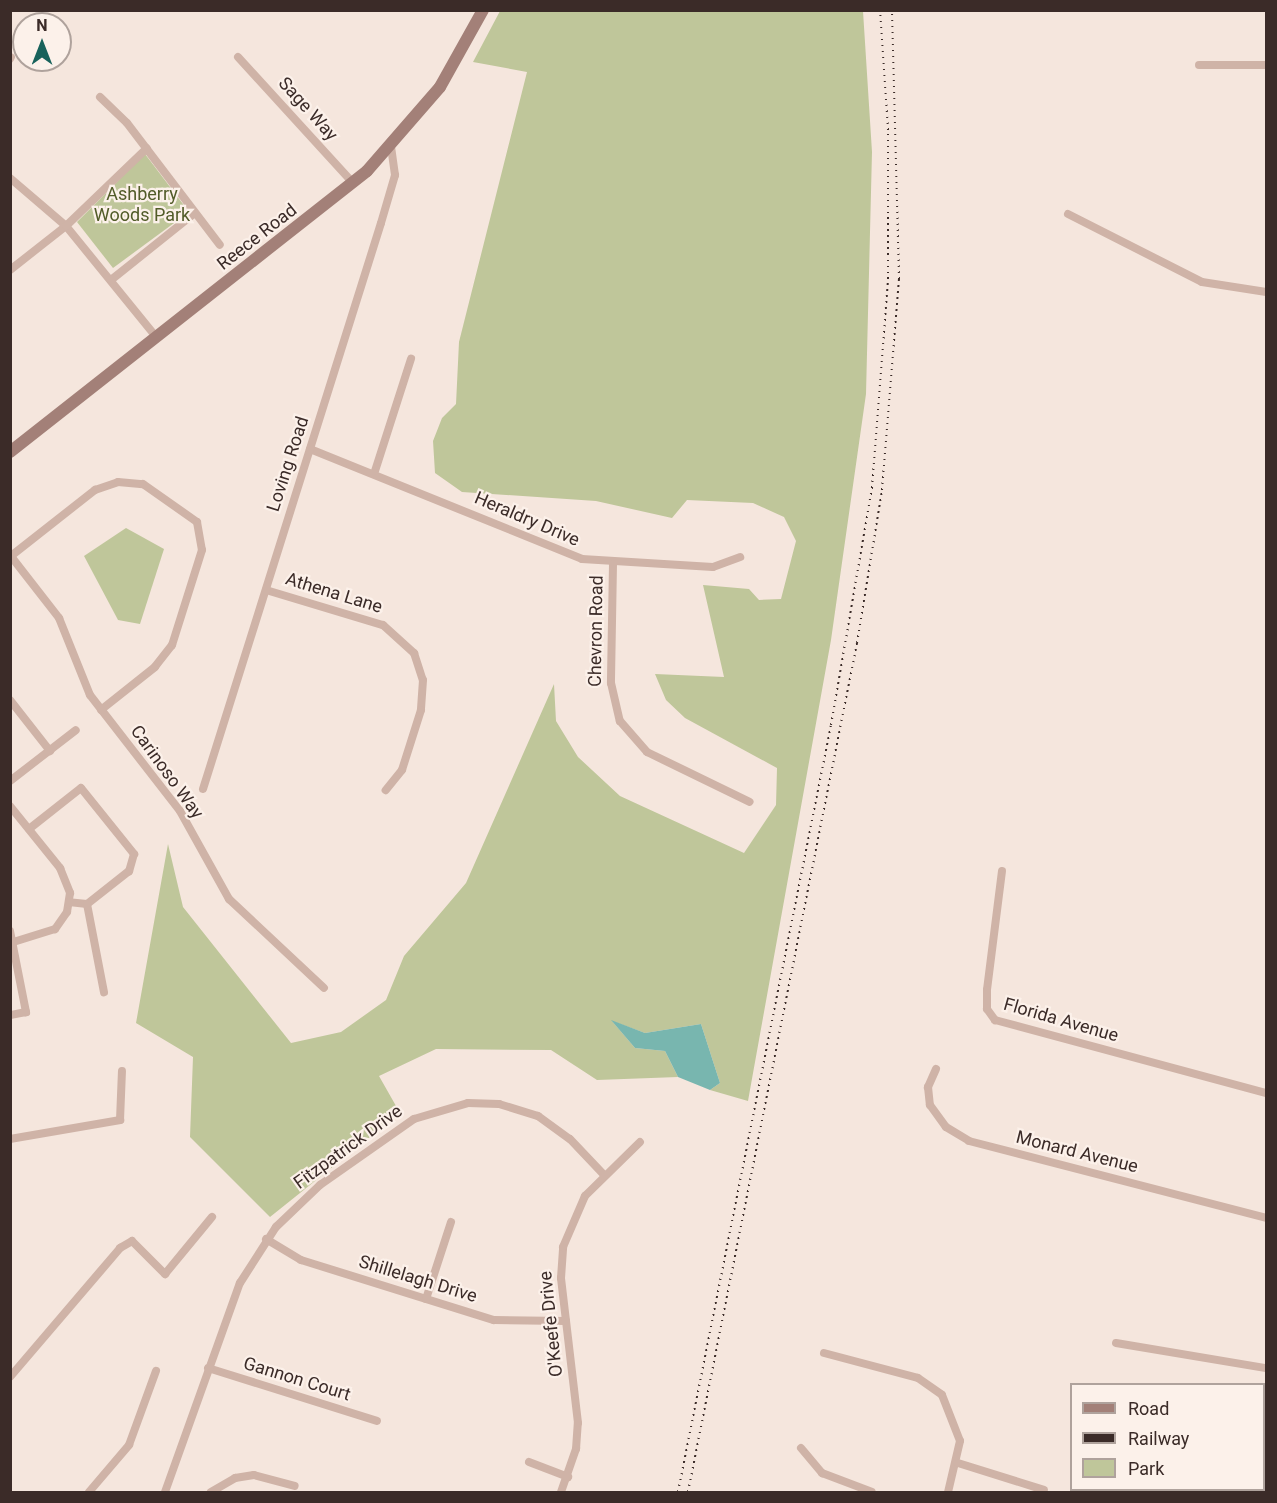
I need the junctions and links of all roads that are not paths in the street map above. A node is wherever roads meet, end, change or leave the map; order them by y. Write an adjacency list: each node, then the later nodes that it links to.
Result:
1 (483, 10): 6 (main road, Reece Road)
2 (238, 57): 9 (street, Sage Way)
3 (1199, 65): 4 (street)
4 (1266, 65)
5 (100, 97): 7 (street)
6 (391, 147): 9 (main road, Reece Road); 19 (street, Loving Road)
7 (147, 148): 10 (street); 12 (street)
8 (10, 178): 12 (street)
9 (353, 183): 17 (main road, Reece Road)
10 (195, 213): 13 (street); 15 (street)
11 (1068, 214): 16 (street)
12 (66, 226): 14 (street); 15 (street)
13 (219, 245)
14 (10, 270)
15 (111, 280): 17 (street)
16 (1266, 292)
17 (157, 338): 20 (main road, Reece Road)
18 (411, 359): 21 (street)
19 (310, 449): 21 (street, Heraldry Drive); 25 (street, Loving Road)
20 (10, 453)
21 (375, 471): 24 (street, Heraldry Drive)
22 (11, 556): 27 (street, Carinoso Way); 27 (street)
23 (740, 557): 24 (street, Heraldry Drive)
24 (614, 564): 33 (street, Chevron Road)
25 (266, 590): 31 (street, Loving Road); 32 (street, Athena Lane)
26 (10, 700): 29 (street)
27 (101, 710): 41 (street, Carinoso Way)
28 (76, 730): 29 (street)
29 (50, 750): 30 (street)
30 (10, 781)
31 (203, 789)
32 (386, 790)
33 (750, 802)
34 (10, 806): 35 (street)
35 (29, 829): 37 (street); 38 (street)
36 (1002, 871): 46 (street, Florida Avenue)
37 (69, 902): 38 (street); 40 (street)
38 (87, 904): 42 (street)
39 (10, 931): 40 (street)
40 (12, 943): 43 (street)
41 (324, 988)
42 (104, 992)
43 (10, 1015)
44 (936, 1069): 51 (street, Monard Avenue)
45 (122, 1071): 47 (street)
46 (1266, 1093)
47 (10, 1139)
48 (640, 1142): 49 (street, O'Keefe Drive)
49 (604, 1175): 53 (street, Fitzpatrick Drive); 55 (street, O'Keefe Drive)
50 (212, 1217): 61 (street)
51 (1266, 1218)
52 (451, 1222): 54 (street)
53 (266, 1239): 54 (street, Shillelagh Drive); 58 (street, Fitzpatrick Drive)
54 (426, 1299): 55 (street, Shillelagh Drive)
55 (566, 1321): 66 (street, O'Keefe Drive)
56 (1116, 1343): 59 (street)
57 (824, 1353): 65 (street)
58 (208, 1368): 62 (street, Gannon Court); 70 (street, Fitzpatrick Drive)
59 (1266, 1368)
60 (156, 1371): 69 (street)
61 (10, 1377)
62 (377, 1421)
63 (801, 1448): 73 (street)
64 (529, 1462): 66 (street)
65 (958, 1463): 68 (street); 74 (street)
66 (568, 1477): 72 (street, O'Keefe Drive)
67 (295, 1486): 71 (street)
68 (1044, 1490)
69 (89, 1492)
70 (165, 1492)
71 (212, 1492)
72 (561, 1492)
73 (872, 1492)
74 (948, 1492)

